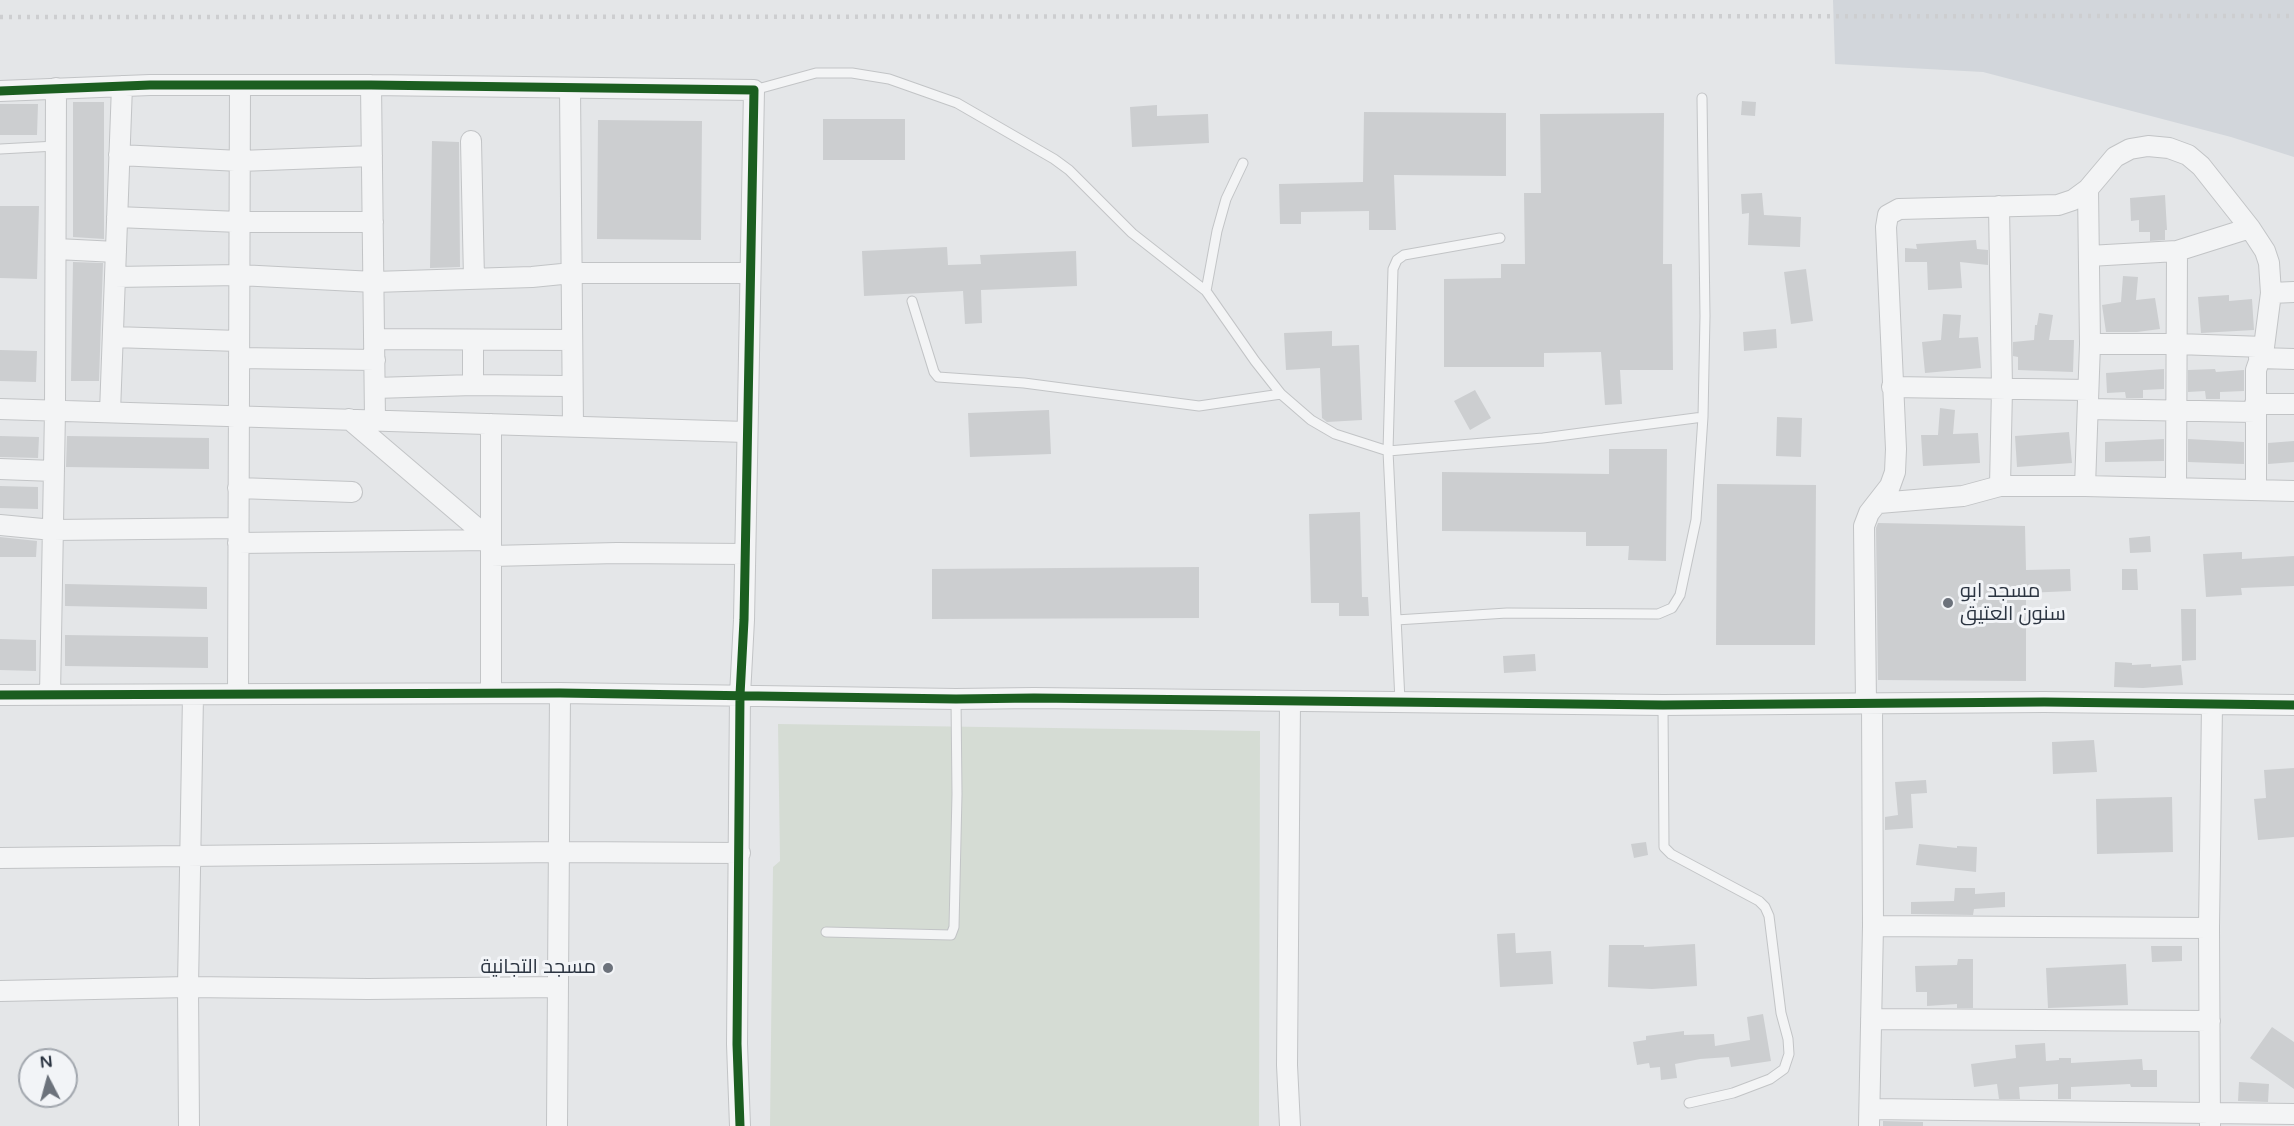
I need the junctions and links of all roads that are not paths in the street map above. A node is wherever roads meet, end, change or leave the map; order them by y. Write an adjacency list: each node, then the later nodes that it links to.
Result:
1 (371, 85): 3 (street); 5 (street); 13 (street)
2 (122, 86): 3 (street); 4 (street); 12 (street)
3 (240, 86): 14 (street)
4 (56, 88): 7 (street); 10 (street)
5 (570, 88): 6 (street); 27 (street)
6 (754, 90): 28 (street); 33 (lane)
7 (0, 91)
8 (1702, 98): 61 (lane)
9 (471, 141): 31 (street)
10 (56, 146): 11 (lane); 23 (street)
11 (0, 149)
12 (119, 155): 14 (street); 18 (street)
13 (372, 156): 14 (street); 20 (street)
14 (240, 161): 19 (street)
15 (1243, 163): 33 (lane)
16 (2088, 189): 17 (street); 21 (street); 26 (street)
17 (1999, 206): 49 (street); 51 (street)
18 (117, 217): 19 (street); 25 (street)
19 (239, 222): 20 (street); 29 (street)
20 (373, 222): 32 (street)
21 (2250, 228): 24 (street); 35 (street)
22 (1500, 238): 67 (lane)
23 (57, 249): 25 (street); 57 (street)
24 (2177, 251): 26 (street); 42 (street)
25 (116, 252): 30 (street)
26 (2089, 256): 41 (street)
27 (572, 273): 28 (street); 31 (street); 40 (street)
28 (750, 273): 66 (street)
29 (239, 275): 30 (street); 32 (street); 43 (street)
30 (115, 277): 37 (street)
31 (474, 279): 32 (street)
32 (374, 282): 38 (street)
33 (1206, 291): 52 (lane)
34 (2294, 292): 35 (street)
35 (2271, 293): 44 (street)
36 (912, 301): 52 (lane)
37 (113, 337): 43 (street); 59 (street)
38 (374, 339): 39 (street); 46 (street)
39 (473, 340): 40 (street); 47 (street)
40 (572, 340): 65 (street)
41 (2090, 344): 42 (street); 53 (street)
42 (2178, 344): 44 (street); 58 (street)
43 (239, 350): 46 (street); 60 (street)
44 (2261, 353): 45 (street); 55 (street)
45 (2294, 359)
46 (375, 360): 50 (street)
47 (473, 385): 48 (street); 50 (street)
48 (566, 386)
49 (1892, 387): 51 (street); 77 (street)
50 (375, 388): 63 (street)
51 (2002, 388): 53 (street); 70 (street)
52 (1281, 394): 67 (lane)
53 (2088, 399): 58 (street); 71 (street)
54 (2294, 404): 55 (street)
55 (2255, 408): 58 (street); 74 (street)
56 (0, 409): 57 (street)
57 (55, 410): 59 (street); 69 (street)
58 (2177, 411): 72 (street)
59 (110, 412): 60 (street)
60 (239, 417): 62 (street); 73 (street)
61 (1703, 417): 67 (lane); 83 (lane)
62 (349, 419): 63 (street); 81 (street)
63 (375, 419): 64 (street)
64 (491, 424): 65 (street); 81 (street)
65 (573, 426): 66 (street)
66 (746, 432): 82 (street)
67 (1388, 452): 83 (lane)
68 (0, 469): 69 (street)
69 (54, 471): 79 (street)
70 (2000, 486): 71 (street); 77 (street)
71 (2085, 486): 72 (street)
72 (2176, 487): 74 (street)
73 (238, 488): 76 (street); 80 (street)
74 (2256, 490): 75 (street)
75 (2294, 491)
76 (352, 492)
77 (1879, 503): 94 (street)
78 (0, 525): 79 (street)
79 (53, 530): 80 (street); 88 (street)
80 (238, 536): 81 (street); 86 (street)
81 (491, 548): 82 (street); 84 (street)
82 (745, 554): 90 (street)
83 (1396, 620): 92 (lane)
84 (490, 692): 85 (street); 86 (street)
85 (560, 693): 90 (street); 98 (street)
86 (238, 694): 89 (street)
87 (0, 695): 88 (street)
88 (50, 695): 89 (street)
89 (193, 695): 100 (street)
90 (740, 695): 91 (street); 99 (street)
91 (956, 699): 93 (street); 104 (lane)
92 (1400, 701): 93 (street); 95 (street)
93 (1290, 702): 117 (street)
94 (1869, 703): 95 (street); 96 (street); 102 (street)
95 (1663, 705): 110 (lane)
96 (2211, 705): 97 (street); 103 (street)
97 (2294, 705)
98 (559, 852): 99 (street); 100 (street); 106 (street)
99 (740, 853): 116 (street)
100 (190, 856): 101 (street); 105 (street)
101 (0, 858)
102 (1873, 926): 103 (street); 108 (street)
103 (2209, 928): 109 (street)
104 (826, 932)
105 (188, 987): 106 (street); 107 (street); 114 (street)
106 (558, 987): 115 (street)
107 (0, 991)
108 (1871, 1019): 109 (street); 112 (street)
109 (2210, 1021): 113 (street)
110 (1689, 1103)
111 (2294, 1114): 113 (street)
112 (1869, 1117): 113 (street)
113 (2210, 1120)
114 (189, 1126)
115 (557, 1126)
116 (740, 1126)
117 (1290, 1126)

